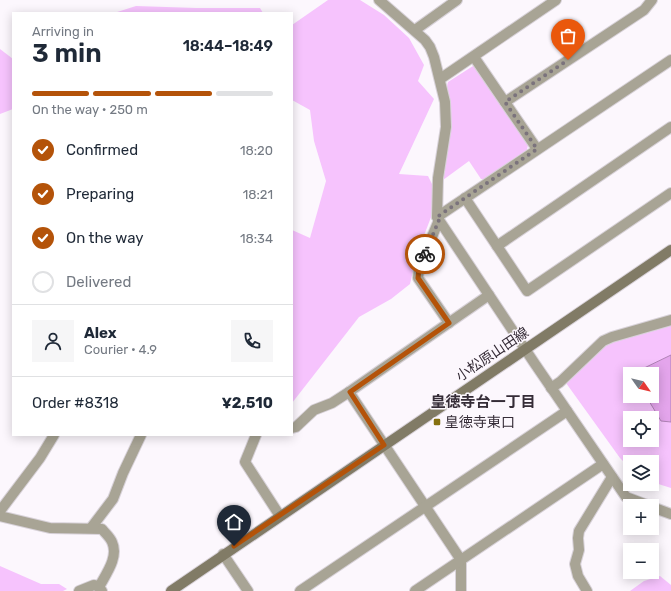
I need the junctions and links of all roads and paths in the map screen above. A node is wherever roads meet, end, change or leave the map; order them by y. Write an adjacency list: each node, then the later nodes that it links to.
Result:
1 (379, 0): 5 (street)
2 (457, 0): 5 (street)
3 (556, 0): 6 (street)
4 (652, 0): 9 (street)
5 (415, 30): 8 (street)
6 (474, 57): 8 (street); 9 (street)
7 (671, 60): 11 (street)
8 (440, 80): 14 (street)
9 (505, 102): 11 (street)
10 (671, 127): 15 (street)
11 (537, 149): 13 (street)
12 (671, 193): 15 (street)
13 (465, 198): 14 (street); 15 (street)
14 (438, 219): 17 (street); 19 (street)
15 (497, 246)
16 (671, 250): 20 (street, 小松原山田線)
17 (489, 295): 19 (street); 20 (street)
18 (671, 320): 21 (street)
19 (449, 323): 22 (street)
20 (524, 349): 21 (street); 28 (street, 小松原山田線)
21 (551, 388): 23 (street)
22 (350, 392): 24 (street); 28 (street)
23 (567, 411): 29 (street); 32 (street)
24 (293, 428)
25 (53, 436): 34 (street)
26 (141, 436): 38 (street)
27 (256, 436): 37 (street)
28 (384, 445): 32 (street); 37 (street, 小松原山田線)
29 (603, 464): 30 (street); 40 (street)
30 (612, 477): 31 (street); 48 (street)
31 (632, 499)
32 (425, 506): 40 (street); 45 (street)
33 (659, 509): 35 (street)
34 (0, 511)
35 (671, 514)
36 (0, 516): 38 (street)
37 (280, 516): 39 (street, 小松原山田線)
38 (91, 528): 41 (street)
39 (223, 554): 43 (street, 小松原山田線); 44 (street)
40 (462, 560): 46 (street); 47 (street)
41 (101, 589): 42 (street)
42 (79, 591)
43 (171, 591)
44 (248, 591)
45 (300, 591)
46 (415, 591)
47 (461, 591)
48 (587, 591)

